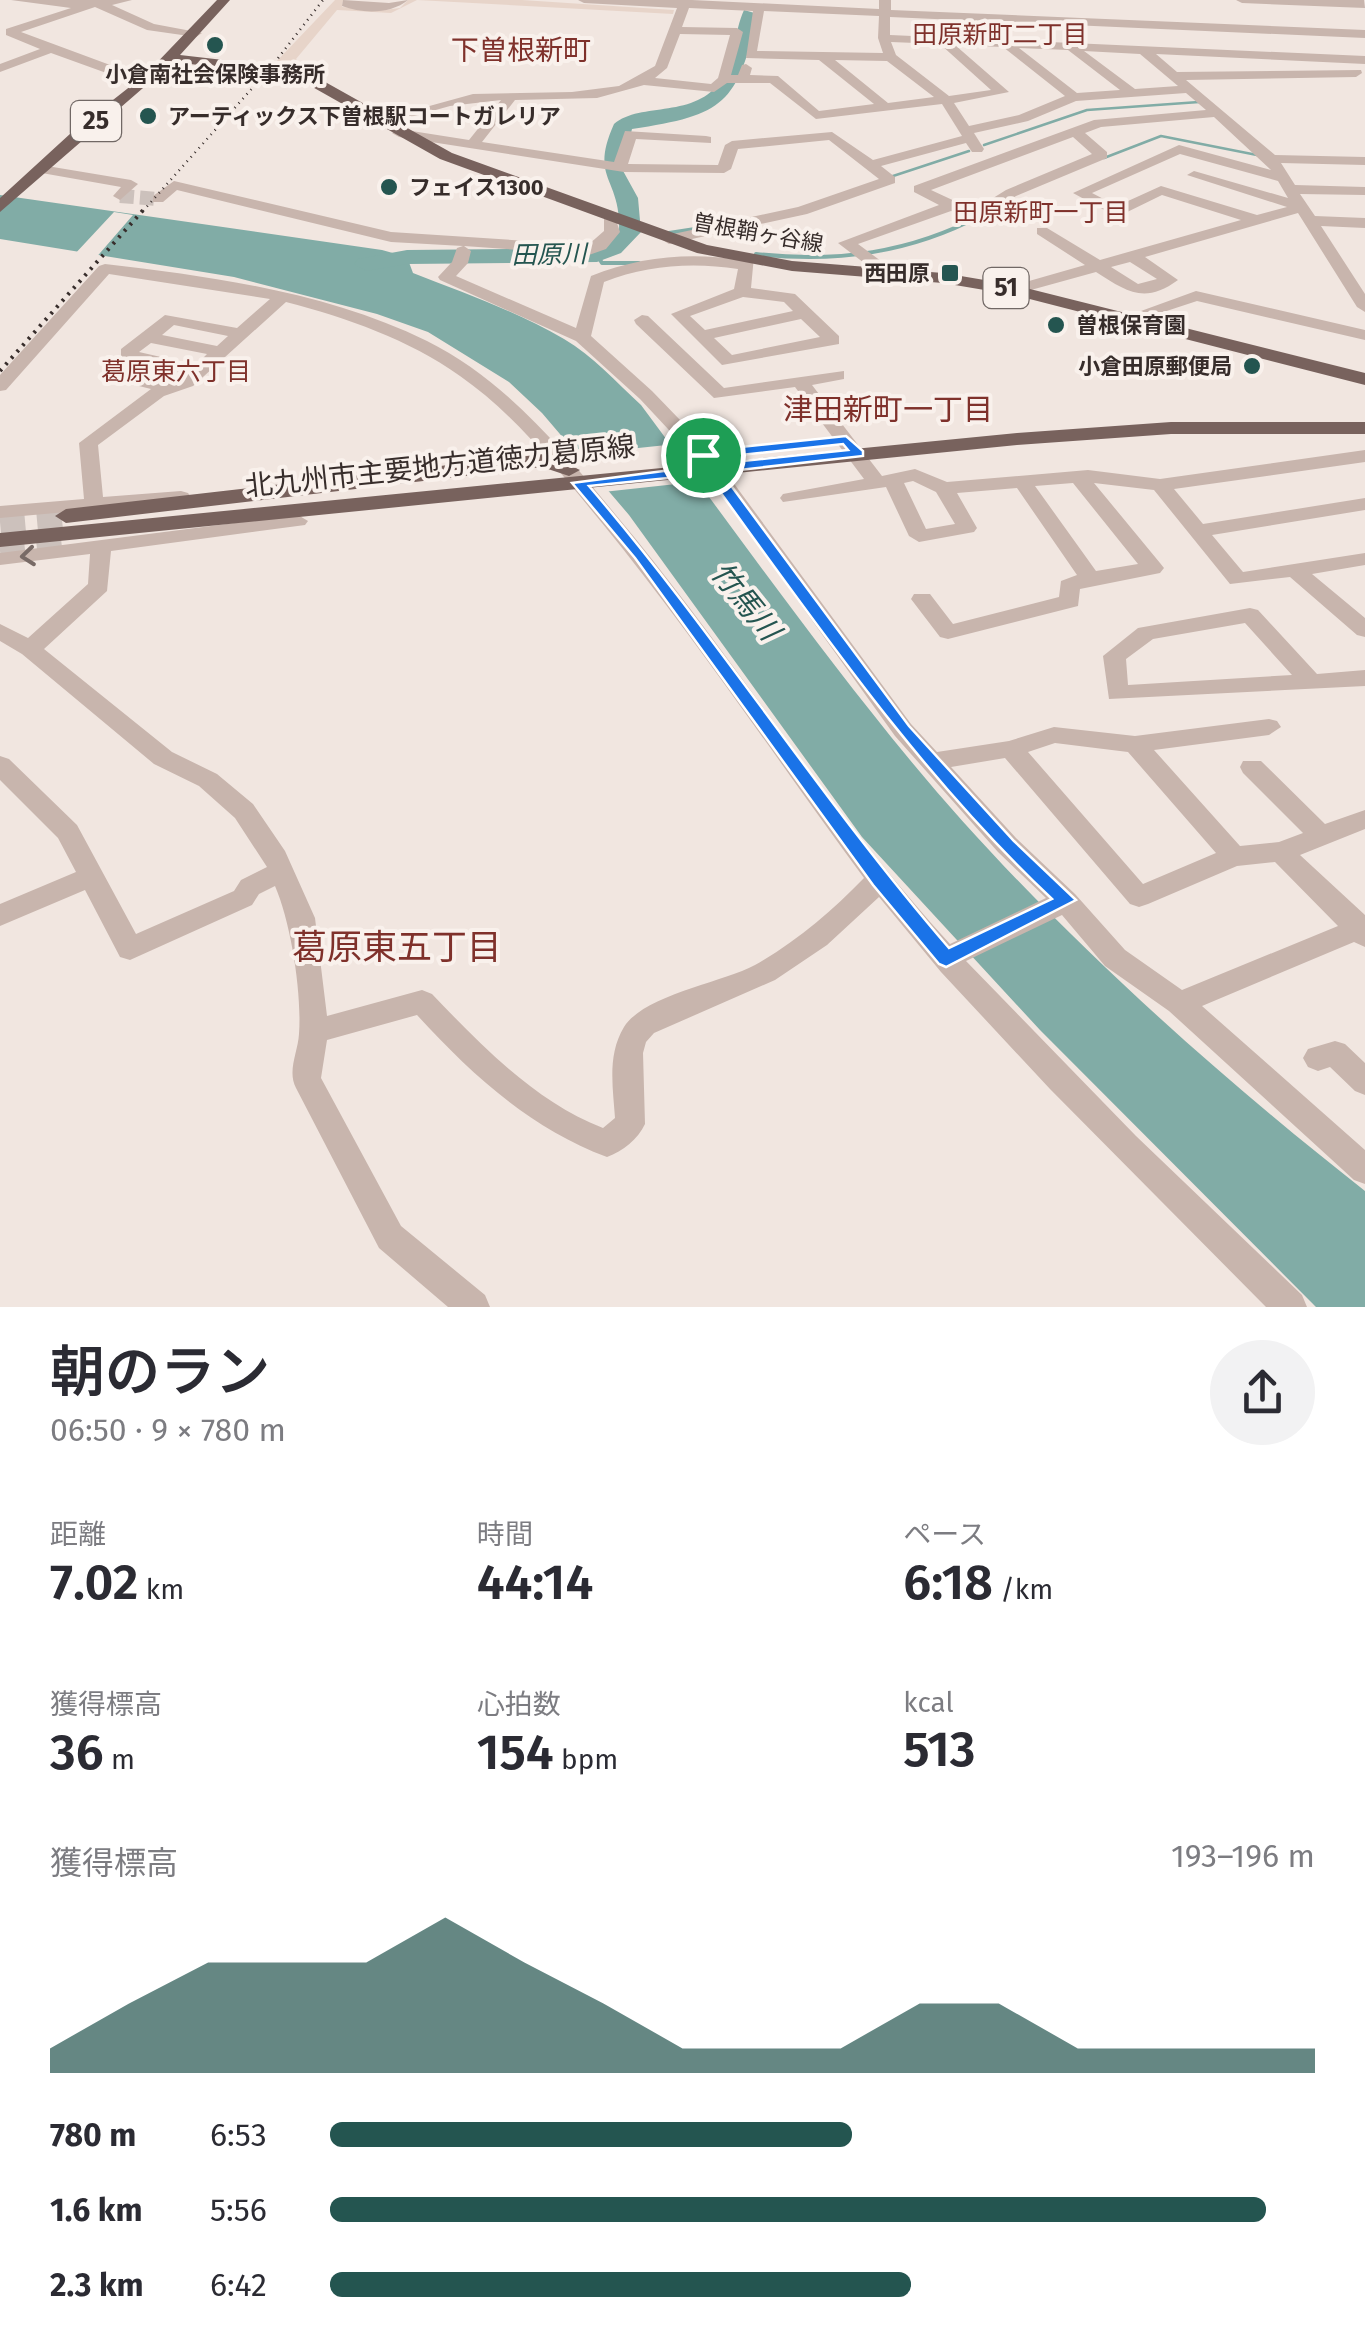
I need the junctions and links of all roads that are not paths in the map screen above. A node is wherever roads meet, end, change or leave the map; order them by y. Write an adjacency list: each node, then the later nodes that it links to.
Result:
1 (17, 0): 14 (street)
2 (72, 0): 14 (street)
3 (126, 0): 14 (street)
4 (224, 0): 21 (main road, 25)
5 (349, 0): 6 (street); 7 (street)
6 (388, 0)
7 (402, 0)
8 (584, 0): 13 (street)
9 (699, 0): 15 (street)
10 (1242, 0): 11 (street)
11 (1254, 0): 12 (street); 18 (street)
12 (1358, 0)
13 (685, 2): 16 (street); 19 (street)
14 (93, 4): 21 (street); 26 (street)
15 (885, 7): 16 (street); 17 (street); 22 (street)
16 (759, 8): 28 (street)
17 (1104, 18): 18 (street); 27 (street)
18 (1264, 27): 20 (street)
19 (676, 30): 37 (street); 38 (street)
20 (1365, 31)
21 (196, 33): 31 (main road, 25)
22 (884, 38): 23 (street); 30 (street)
23 (943, 41): 24 (street); 44 (street)
24 (1006, 44): 25 (street); 43 (street)
25 (1072, 47): 27 (street); 41 (street)
26 (51, 49): 33 (street); 36 (street)
27 (1143, 50): 32 (street); 35 (street)
28 (750, 55): 29 (street); 37 (street)
29 (822, 56): 30 (street); 46 (street)
30 (890, 57): 44 (street)
31 (171, 58): 36 (main road, 25); 49 (main road, 曽根鞘ヶ谷線 / 51)
32 (1365, 60)
33 (0, 68)
34 (1365, 73): 35 (street)
35 (1174, 76): 39 (street)
36 (151, 77): 62 (main road, 25)
37 (733, 79): 38 (street); 48 (street)
38 (640, 81): 40 (street)
39 (1190, 89): 41 (street); 47 (street)
40 (600, 92): 42 (street); 45 (street)
41 (1132, 92): 43 (street)
42 (512, 95): 49 (street); 54 (street)
43 (1074, 97): 52 (street)
44 (946, 100): 46 (street); 52 (street)
45 (625, 106)
46 (885, 107): 48 (street)
47 (1218, 113): 50 (street); 57 (street)
48 (819, 114): 53 (street)
49 (382, 121): 51 (main road, 曽根鞘ヶ谷線 / 51)
50 (1074, 131): 56 (street); 69 (street)
51 (399, 133): 54 (street); 72 (main road, 曽根鞘ヶ谷線 / 51)
52 (968, 135): 56 (street); 60 (street)
53 (832, 136): 60 (street); 61 (street)
54 (474, 143): 61 (street)
55 (702, 147): 61 (street)
56 (1002, 159): 69 (street)
57 (1271, 159): 59 (street); 64 (street)
58 (1224, 160): 63 (street); 64 (street); 65 (street)
59 (1365, 161)
60 (870, 165): 77 (street)
61 (615, 166)
62 (41, 169): 67 (street); 71 (main road, 25)
63 (1194, 175): 65 (street); 70 (street)
64 (1285, 184): 66 (street); 70 (street)
65 (1162, 190): 73 (street)
66 (1365, 190)
67 (120, 196)
68 (158, 198): 72 (street)
69 (950, 206): 82 (street)
70 (1303, 206): 73 (street); 74 (street)
71 (0, 207)
72 (612, 218): 77 (main road, 曽根鞘ヶ谷線 / 51)
73 (1253, 218): 78 (street)
74 (1314, 221): 75 (street); 86 (street)
75 (1365, 223)
76 (1042, 230): 81 (street)
77 (669, 239): 80 (main road, 曽根鞘ヶ谷線 / 51)
78 (1131, 254): 81 (street); 81 (street)
79 (462, 257): 91 (street)
80 (748, 262): 82 (main road, 曽根鞘ヶ谷線 / 51); 84 (street); 91 (street)
81 (1095, 266): 83 (street)
82 (886, 273): 83 (main road, 曽根鞘ヶ谷線 / 51)
83 (1014, 290): 88 (main road, 曽根鞘ヶ谷線 / 51)
84 (742, 292): 87 (street); 92 (street)
85 (281, 298): 90 (street); 101 (street); 108 (street)
86 (1365, 307)
87 (805, 313): 92 (street); 92 (street)
88 (1127, 318): 93 (street); 99 (main road, 曽根鞘ヶ谷線 / 51)
89 (642, 320): 100 (street)
90 (241, 334): 94 (street); 95 (street)
91 (582, 336): 107 (street)
92 (702, 336)
93 (1365, 336)
94 (148, 337): 95 (street); 96 (street)
95 (221, 352): 97 (street)
96 (139, 358): 97 (street); 102 (street)
97 (200, 370): 102 (street)
98 (838, 375): 100 (street)
99 (1365, 379)
100 (800, 381): 105 (street)
101 (0, 386)
102 (169, 388): 116 (street)
103 (1365, 414): 105 (main road, 北九州市主要地方道徳力葛原線)
104 (1365, 428): 105 (main road, 北九州市主要地方道徳力葛原線)
105 (852, 447): 107 (main road, 北九州市主要地方道徳力葛原線); 111 (street)
106 (1365, 456): 113 (street)
107 (700, 462): 108 (main road, 北九州市主要地方道徳力葛原線); 139 (street)
108 (580, 476): 112 (main road); 118 (main road); 148 (street)
109 (1078, 476): 110 (street); 113 (street); 129 (street)
110 (1021, 480): 114 (street); 129 (street)
111 (884, 481): 114 (street); 114 (street); 115 (street)
112 (331, 484): 116 (street); 120 (main road)
113 (1160, 485): 122 (street)
114 (944, 488)
115 (790, 498)
116 (94, 504): 119 (street)
117 (1365, 504): 122 (street)
118 (295, 510): 121 (main road, 北九州市主要地方道徳力葛原線); 123 (main road, 北九州市主要地方道徳力葛原線); 124 (main road); 125 (street)
119 (0, 512)
120 (66, 516)
121 (0, 528)
122 (1198, 530): 128 (street)
123 (0, 540)
124 (63, 544)
125 (101, 548): 126 (street, one-way to 126); 133 (street)
126 (0, 559)
127 (1365, 559): 128 (street)
128 (1294, 570): 131 (street)
129 (1090, 578): 130 (street)
130 (922, 600)
131 (1365, 630)
132 (2, 634): 133 (street)
133 (30, 649): 146 (street)
134 (1365, 678): 135 (street)
135 (1312, 682): 135 (street)
136 (1269, 728): 137 (street)
137 (1135, 744): 138 (street); 145 (street)
138 (1012, 749): 139 (street); 145 (street)
139 (931, 762): 149 (street)
140 (0, 765): 147 (street)
141 (1252, 767): 143 (street)
142 (1365, 819): 143 (street)
143 (1320, 835): 144 (street)
144 (1281, 852): 145 (street); 151 (street)
145 (1234, 856)
146 (281, 871): 147 (street); 154 (street)
147 (92, 876): 150 (street)
148 (879, 880): 152 (street); 154 (street)
149 (1066, 900): 152 (street); 153 (street)
150 (0, 915)
151 (1363, 930): 153 (street)
152 (946, 958): 159 (street)
153 (1178, 1003): 157 (street)
154 (314, 1032): 158 (street)
155 (1318, 1058): 156 (street)
156 (1365, 1082)
157 (1365, 1170)
158 (473, 1307)
159 (1290, 1307)

